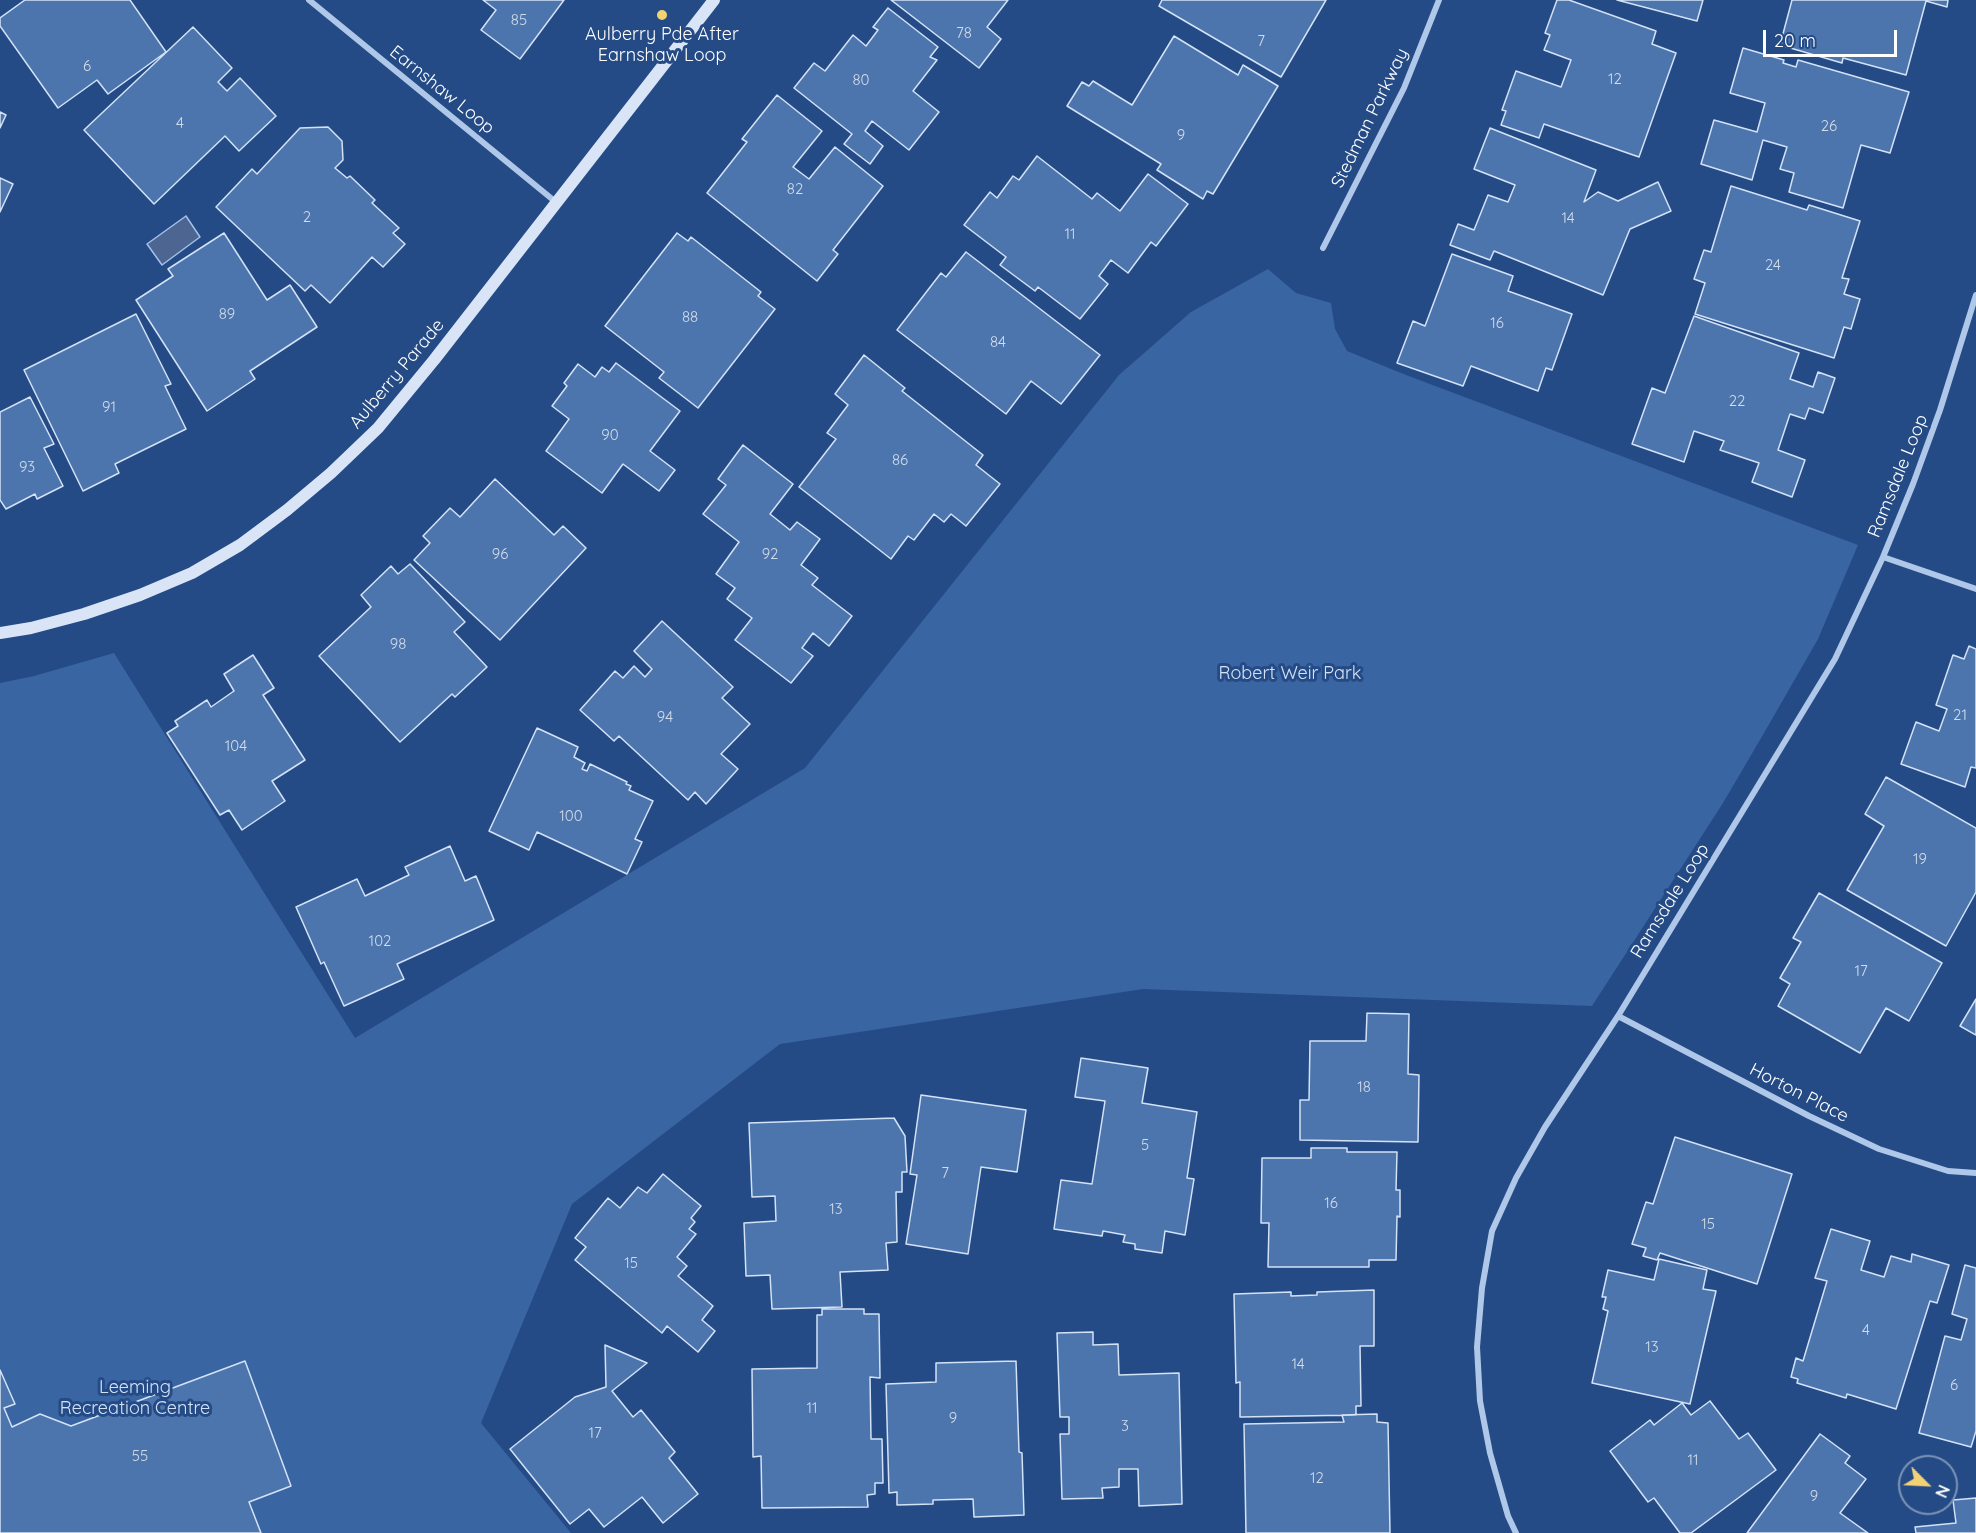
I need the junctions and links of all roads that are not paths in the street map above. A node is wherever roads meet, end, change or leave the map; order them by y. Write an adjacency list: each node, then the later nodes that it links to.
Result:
1 (309, 0): 4 (street, Earnshaw Loop)
2 (714, 0): 4 (main road, Aulberry Parade)
3 (1439, 0): 5 (street, Stedman Parkway)
4 (557, 202): 9 (main road, Aulberry Parade)
5 (1323, 248)
6 (1976, 295): 7 (street, Ramsdale Loop)
7 (1883, 556): 8 (street); 10 (street, Ramsdale Loop)
8 (1976, 590)
9 (0, 633)
10 (1618, 1016): 11 (street, Horton Place); 12 (street, Ramsdale Loop)
11 (1976, 1173)
12 (1516, 1533)

